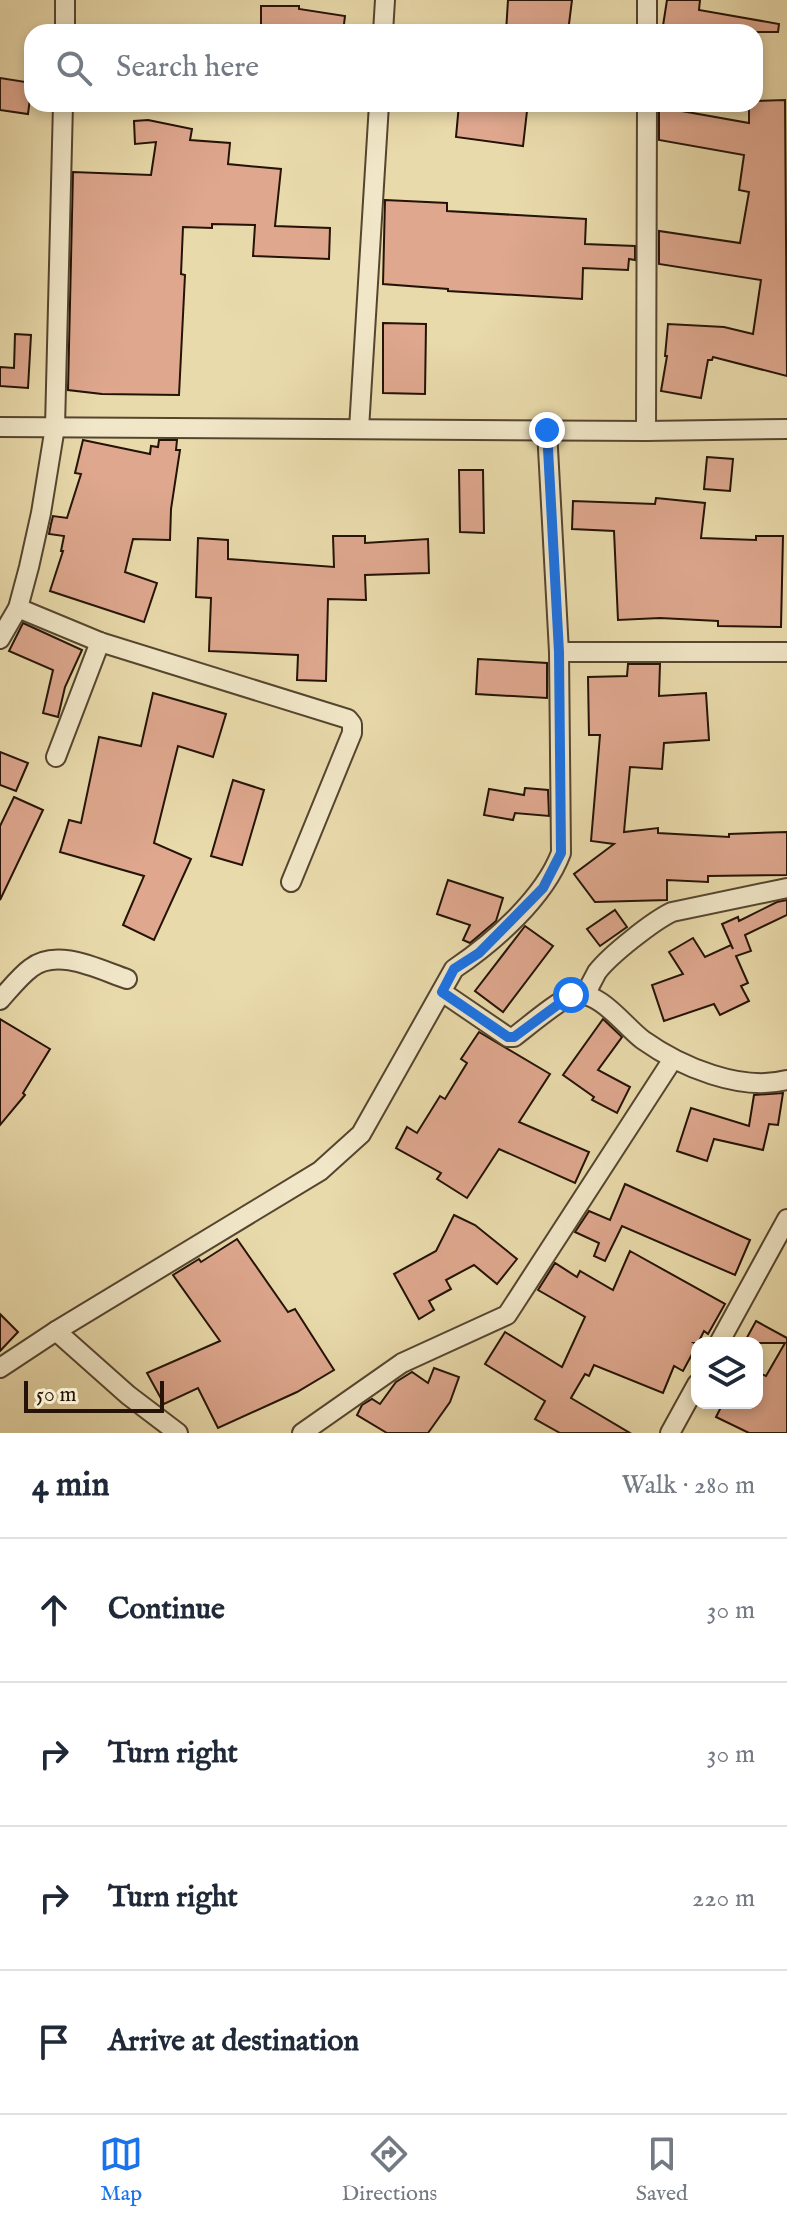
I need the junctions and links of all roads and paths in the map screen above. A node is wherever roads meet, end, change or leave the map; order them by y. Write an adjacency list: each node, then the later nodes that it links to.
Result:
1 (65, 0): 4 (street)
2 (385, 0): 5 (street)
3 (647, 0): 6 (street)
4 (65, 24)
5 (384, 24)
6 (647, 24)
7 (63, 112): 11 (street)
8 (379, 112): 12 (street)
9 (647, 112): 15 (street)
10 (0, 427): 11 (street)
11 (55, 427): 12 (street); 16 (street)
12 (359, 429): 14 (street)
13 (787, 429): 15 (street)
14 (547, 430): 15 (street); 19 (street)
15 (646, 431)
16 (18, 608): 17 (street); 18 (street)
17 (0, 639)
18 (100, 642): 21 (street); 22 (street)
19 (559, 652): 20 (street); 25 (street)
20 (787, 652)
21 (56, 757)
22 (291, 882)
23 (787, 888): 26 (street)
24 (127, 979): 27 (street)
25 (442, 992): 26 (street); 31 (street)
26 (586, 995): 28 (street)
27 (0, 1000)
28 (673, 1059): 29 (street); 36 (street)
29 (787, 1080)
30 (787, 1219): 32 (street)
31 (56, 1331): 33 (street); 35 (street)
32 (722, 1337)
33 (0, 1368)
34 (691, 1395): 37 (street)
35 (178, 1433)
36 (302, 1433)
37 (670, 1433)

